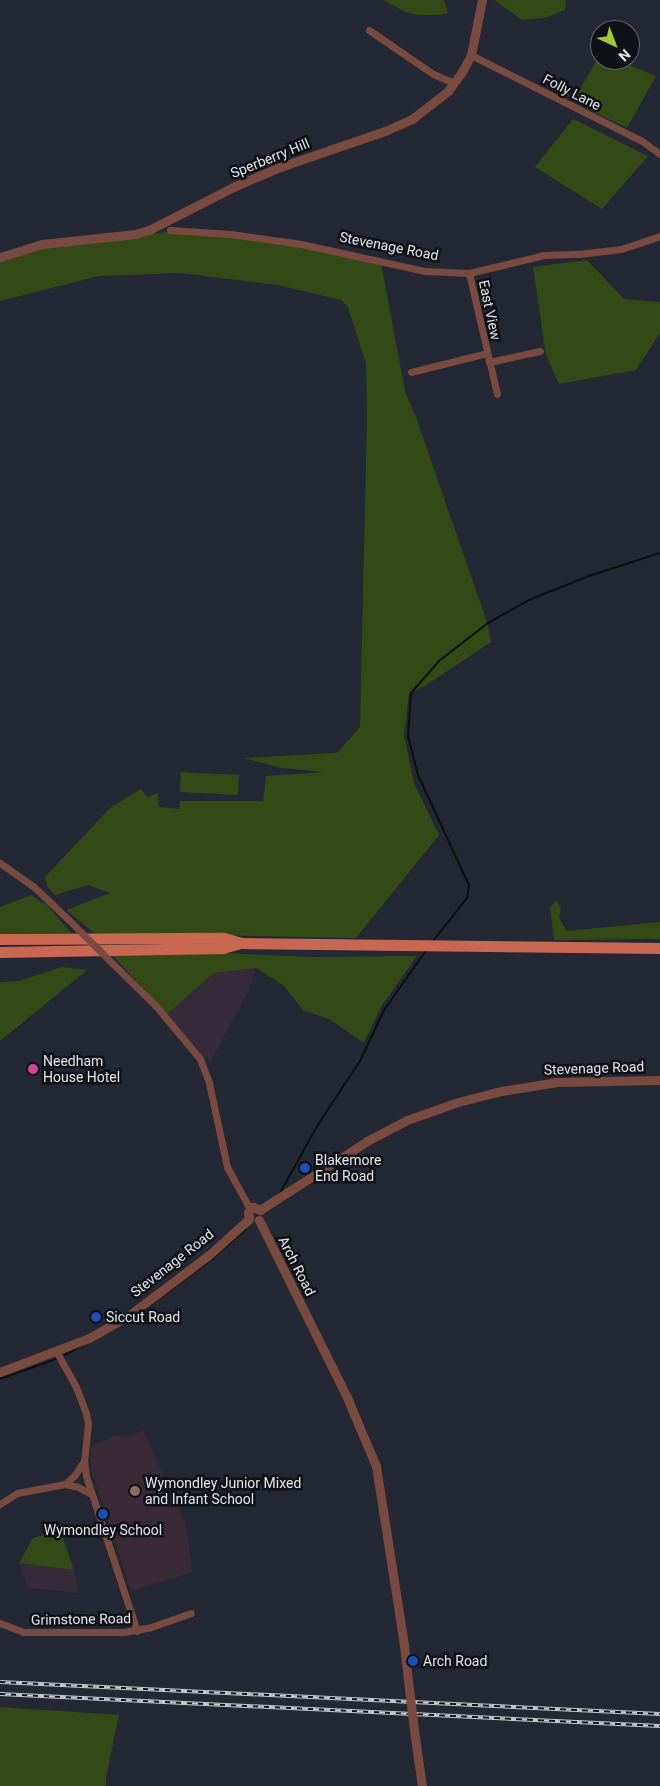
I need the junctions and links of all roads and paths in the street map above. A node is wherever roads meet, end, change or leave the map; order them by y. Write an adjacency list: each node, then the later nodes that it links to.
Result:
1 (482, 0): 3 (street, Sperberry Hill)
2 (369, 30): 4 (street)
3 (471, 55): 4 (street, Sperberry Hill); 5 (street, Folly Lane)
4 (454, 83): 8 (street, Sperberry Hill)
5 (660, 154)
6 (170, 230): 9 (street, Stevenage Road)
7 (660, 236): 9 (street, Stevenage Road)
8 (0, 257)
9 (469, 273): 11 (street, East View)
10 (540, 350): 12 (street)
11 (486, 353): 12 (street, East View); 13 (street)
12 (489, 362): 14 (street, East View)
13 (411, 372)
14 (497, 394)
15 (0, 863): 21 (street, bridge)
16 (0, 939): 17 (main road)
17 (242, 943): 18 (main road); 19 (main road)
18 (660, 948)
19 (0, 952)
20 (660, 1080): 22 (street, Stevenage Road)
21 (250, 1209): 22 (street); 23 (street)
22 (260, 1210): 23 (street)
23 (254, 1220): 24 (street, Stevenage Road); 33 (street, Arch Road, bridge)
24 (56, 1351): 25 (street, Stevenage Road); 26 (street)
25 (0, 1372)
26 (84, 1461): 27 (street); 28 (street)
27 (64, 1484): 28 (street); 29 (street)
28 (91, 1494): 32 (street)
29 (0, 1504)
30 (191, 1613): 32 (street, Grimstone Road)
31 (0, 1623): 32 (street, Grimstone Road)
32 (137, 1631)
33 (422, 1786)

